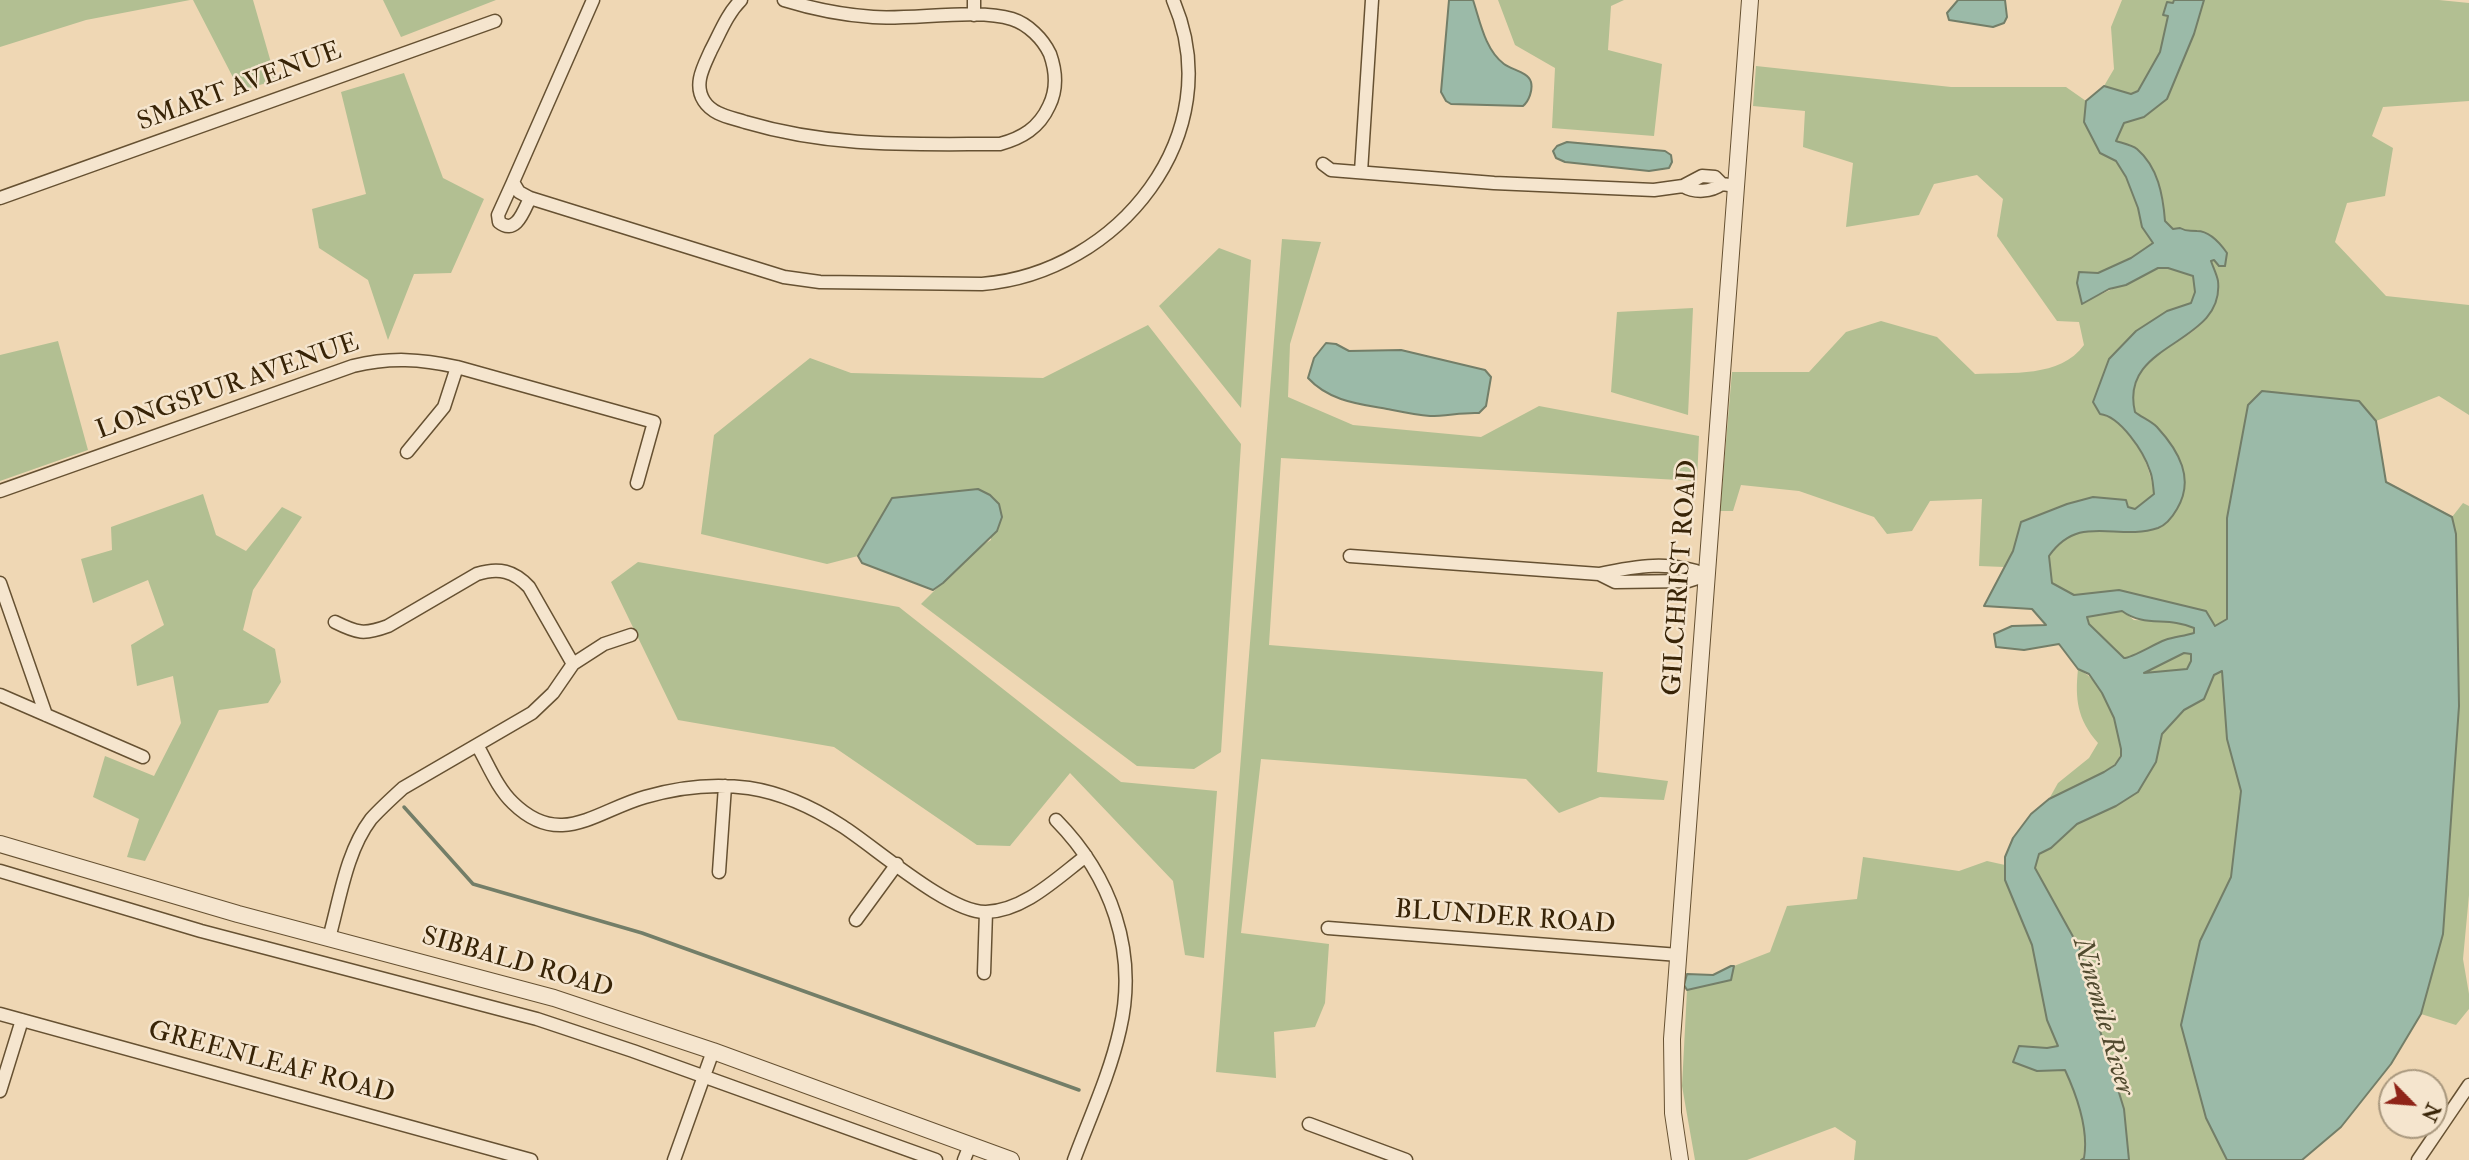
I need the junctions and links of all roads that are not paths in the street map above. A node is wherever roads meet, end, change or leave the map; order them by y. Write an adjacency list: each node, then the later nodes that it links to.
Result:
1 (593, 0): 5 (street)
2 (741, 0): 8 (street)
3 (784, 0): 8 (street)
4 (974, 0): 8 (street)
5 (1173, 0)
6 (1373, 0): 11 (street)
7 (1750, 0): 12 (street, GILCHRIST ROAD)
8 (974, 15)
9 (495, 21): 13 (street, SMART AVENUE)
10 (1323, 164): 11 (street)
11 (1361, 172): 12 (street)
12 (1729, 185): 19 (street, GILCHRIST ROAD)
13 (0, 198)
14 (457, 367): 15 (street); 16 (street, LONGSPUR AVENUE); 17 (street, LONGSPUR AVENUE)
15 (407, 452)
16 (637, 483)
17 (0, 492)
18 (1350, 556): 19 (street)
19 (1707, 575): 39 (street, GILCHRIST ROAD)
20 (0, 583): 25 (street)
21 (335, 622): 23 (street)
22 (631, 635): 23 (street)
23 (573, 664): 26 (street)
24 (0, 695): 25 (street)
25 (46, 715): 27 (street)
26 (477, 745): 28 (street); 38 (street)
27 (143, 757)
28 (725, 786): 32 (street); 34 (street)
29 (1056, 820): 31 (street)
30 (0, 844): 38 (street, SIBBALD ROAD)
31 (1086, 856): 35 (street); 53 (street)
32 (897, 864): 35 (street); 36 (street)
33 (0, 871): 44 (street)
34 (719, 872)
35 (986, 912): 40 (street)
36 (856, 920)
37 (1328, 928): 39 (street, BLUNDER ROAD)
38 (329, 938): 43 (street, SIBBALD ROAD)
39 (1679, 955): 55 (street, GILCHRIST ROAD)
40 (984, 973)
41 (0, 1014): 42 (street, GREENLEAF ROAD)
42 (22, 1020): 46 (street); 49 (street, GREENLEAF ROAD)
43 (713, 1051): 44 (street); 48 (street, SIBBALD ROAD)
44 (704, 1077): 50 (street); 51 (street)
45 (2469, 1086): 56 (street)
46 (0, 1091)
47 (1309, 1124): 54 (street)
48 (967, 1152): 52 (street, SIBBALD ROAD)
49 (530, 1160)
50 (674, 1160)
51 (936, 1160)
52 (1011, 1160)
53 (1074, 1160)
54 (1406, 1160)
55 (1680, 1160)
56 (2418, 1160)

